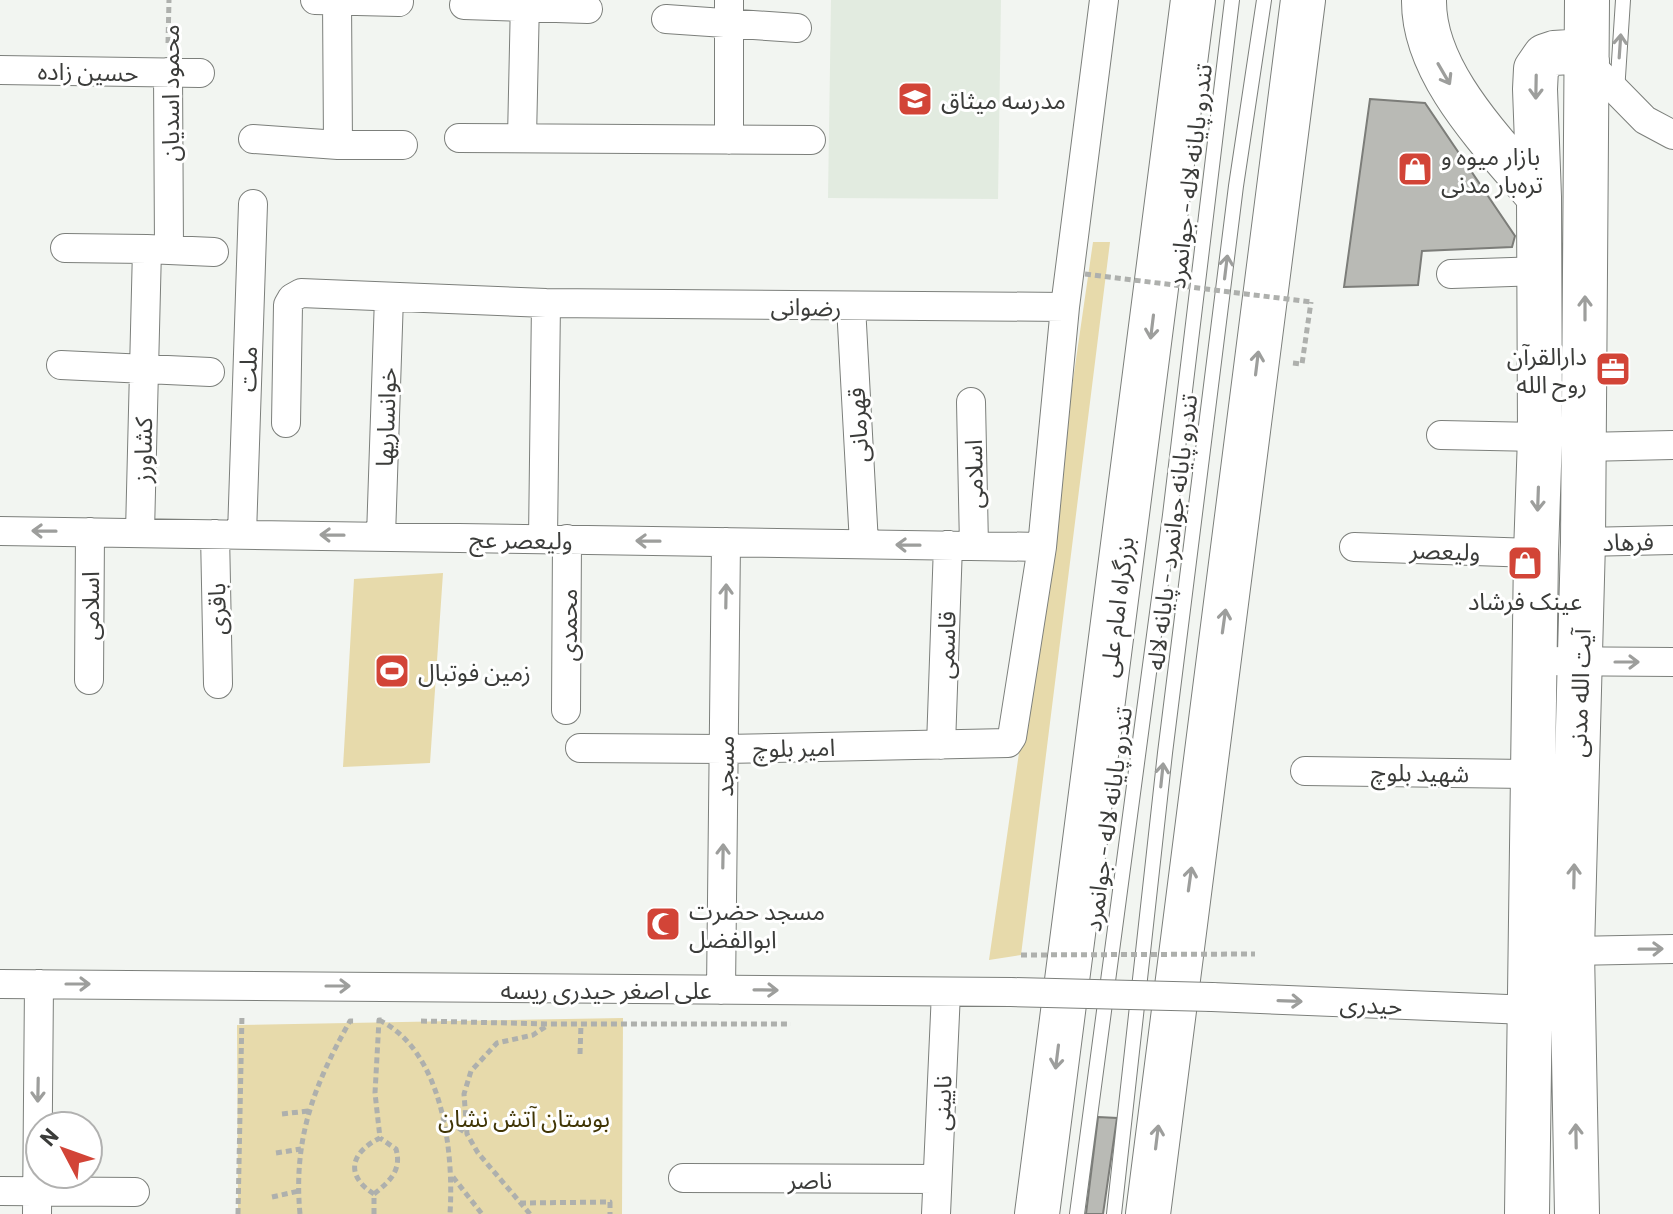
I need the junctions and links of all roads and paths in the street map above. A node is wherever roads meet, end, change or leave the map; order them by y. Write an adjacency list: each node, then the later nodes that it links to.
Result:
1 (169, 0): 21 (path, محمود اسدیان)
2 (315, 0): 3 (street)
3 (337, 0): 12 (street); 30 (street)
4 (1104, 0): 44 (street)
5 (1193, 0): 121 (main road, بزرگراه امام علی, one-way to 121)
6 (1232, 0): 122 (lane, تندرو پایانه لاله - جوانمرد)
7 (1264, 0): 123 (lane, تندرو پایانه جوانمرد - پایانه لاله, one-way to 7)
8 (1303, 0): 124 (main road, one-way to 8)
9 (1424, 0): 33 (main road, one-way to 33)
10 (1587, 0): 19 (main road, آیت الله مدنی)
11 (1623, 0): 23 (lane, one-way to 11)
12 (399, 2)
13 (525, 3): 14 (street); 15 (street); 26 (street)
14 (464, 5)
15 (588, 9)
16 (729, 12): 17 (street); 18 (street); 28 (street)
17 (666, 19)
18 (797, 28)
19 (1587, 61): 23 (street); 33 (main road, آیت الله مدنی, one-way to 33); 54 (main road, آیت الله مدنی, one-way to 19)
20 (12, 70): 21 (street, حسین زاده)
21 (168, 72): 22 (street, حسین زاده); 32 (street, محمود اسدیان)
22 (200, 73)
23 (1617, 92): 24 (street)
24 (1673, 135)
25 (459, 138): 26 (street)
26 (522, 138): 28 (street)
27 (253, 139): 30 (street)
28 (729, 140): 29 (street)
29 (811, 140)
30 (338, 145): 31 (street)
31 (403, 145)
32 (169, 186): 36 (street, کشاورز)
33 (1539, 197): 38 (main road, آیت الله مدنی)
34 (253, 204): 58 (street, ملت)
35 (65, 248): 36 (street)
36 (158, 250): 37 (street); 47 (street, کشاورز)
37 (214, 252)
38 (1540, 271): 40 (street); 52 (main road, آیت الله مدنی)
39 (1085, 274): 45 (path, bridge)
40 (1451, 274)
41 (389, 297): 42 (street, رضوانی); 50 (street, رضوانی); 59 (street, خوانساریها)
42 (546, 303): 43 (street, رضوانی); 60 (street)
43 (851, 306): 44 (street, رضوانی); 64 (street, قهرمانی)
44 (1065, 307): 66 (street)
45 (1302, 364)
46 (61, 365): 47 (street)
47 (144, 368): 48 (street); 57 (street, کشاورز)
48 (210, 372)
49 (971, 402): 65 (street, اسلامی)
50 (286, 423)
51 (1441, 435): 52 (street)
52 (1540, 437): 68 (main road, آیت الله مدنی, one-way to 68)
53 (1673, 445): 54 (street)
54 (1584, 447): 63 (main road, آیت الله مدنی)
55 (0, 531): 56 (street, ولیعصر عج, one-way to 55)
56 (90, 532): 57 (street, ولیعصر عج); 72 (street, اسلامی)
57 (140, 532): 58 (street, ولیعصر عج)
58 (228, 534): 59 (street, ولیعصر عج, one-way to 58); 73 (street, باقری)
59 (381, 536): 60 (street, ولیعصر عج)
60 (555, 539): 62 (street, ولیعصر عج, one-way to 60); 74 (street, محمدی)
61 (1673, 540): 63 (street, فرهاد)
62 (726, 542): 64 (street, ولیعصر عج); 77 (street, مسجد, one-way to 62)
63 (1583, 542): 70 (main road, آیت الله مدنی)
64 (864, 544): 65 (street, ولیعصر عج, one-way to 64)
65 (961, 546): 66 (street, ولیعصر عج); 75 (street, قاسمی)
66 (1042, 547): 75 (street, امیر بلوچ)
67 (1354, 547): 68 (street, ولیعصر)
68 (1536, 553): 69 (main road, آیت الله مدنی)
69 (1535, 661): 70 (street); 79 (main road, آیت الله مدنی)
70 (1581, 662): 71 (street, one-way to 71); 81 (main road, آیت الله مدنی, one-way to 70)
71 (1673, 662)
72 (89, 680)
73 (218, 684)
74 (566, 710)
75 (941, 745): 77 (street, امیر بلوچ)
76 (580, 748): 77 (street, امیر بلوچ)
77 (724, 749): 86 (street, مسجد, one-way to 77)
78 (1305, 771): 79 (street, شهید بلوچ)
79 (1534, 774): 89 (main road, آیت الله مدنی)
80 (1673, 949): 81 (street, one-way to 80)
81 (1572, 951): 90 (main road, آیت الله مدنی)
82 (1255, 954): 83 (path, bridge)
83 (1021, 955)
84 (0, 984): 85 (street, علی اصغر حیدری ریسه)
85 (39, 984): 86 (street, علی اصغر حیدری ریسه, one-way to 86); 111 (street, one-way to 111)
86 (721, 990): 87 (street, علی اصغر حیدری ریسه, one-way to 87)
87 (946, 992): 88 (street, علی اصغر حیدری ریسه, bridge); 105 (street, نایینی)
88 (1212, 997): 89 (street, حیدری, one-way to 89)
89 (1529, 1010): 90 (main road); 125 (main road, آیت الله مدنی)
90 (1573, 1011): 126 (main road, آیت الله مدنی, one-way to 90)
91 (242, 1013): 113 (path)
92 (363, 1020): 96 (path)
93 (550, 1024): 99 (path)
94 (581, 1024): 95 (path)
95 (580, 1054)
96 (308, 1111): 97 (path); 101 (path)
97 (282, 1114)
98 (442, 1117): 99 (path); 100 (path); 103 (path)
99 (467, 1134): 112 (path)
100 (380, 1138): 109 (path); 109 (path)
101 (301, 1149): 102 (path); 107 (path)
102 (276, 1153)
103 (452, 1176): 116 (path); 117 (path)
104 (683, 1178): 105 (street, ناصر)
105 (937, 1179): 120 (street, نایینی)
106 (0, 1191): 111 (street)
107 (299, 1191): 110 (path); 114 (path)
108 (135, 1192): 111 (street)
109 (374, 1194): 115 (path)
110 (272, 1197)
111 (37, 1203)
112 (520, 1203): 118 (path); 119 (path)
113 (238, 1214)
114 (300, 1214)
115 (374, 1214)
116 (450, 1214)
117 (482, 1214)
118 (530, 1214)
119 (610, 1214)
120 (936, 1214)
121 (1037, 1214)
122 (1077, 1214)
123 (1114, 1214)
124 (1148, 1214)
125 (1527, 1214)
126 (1577, 1214)

